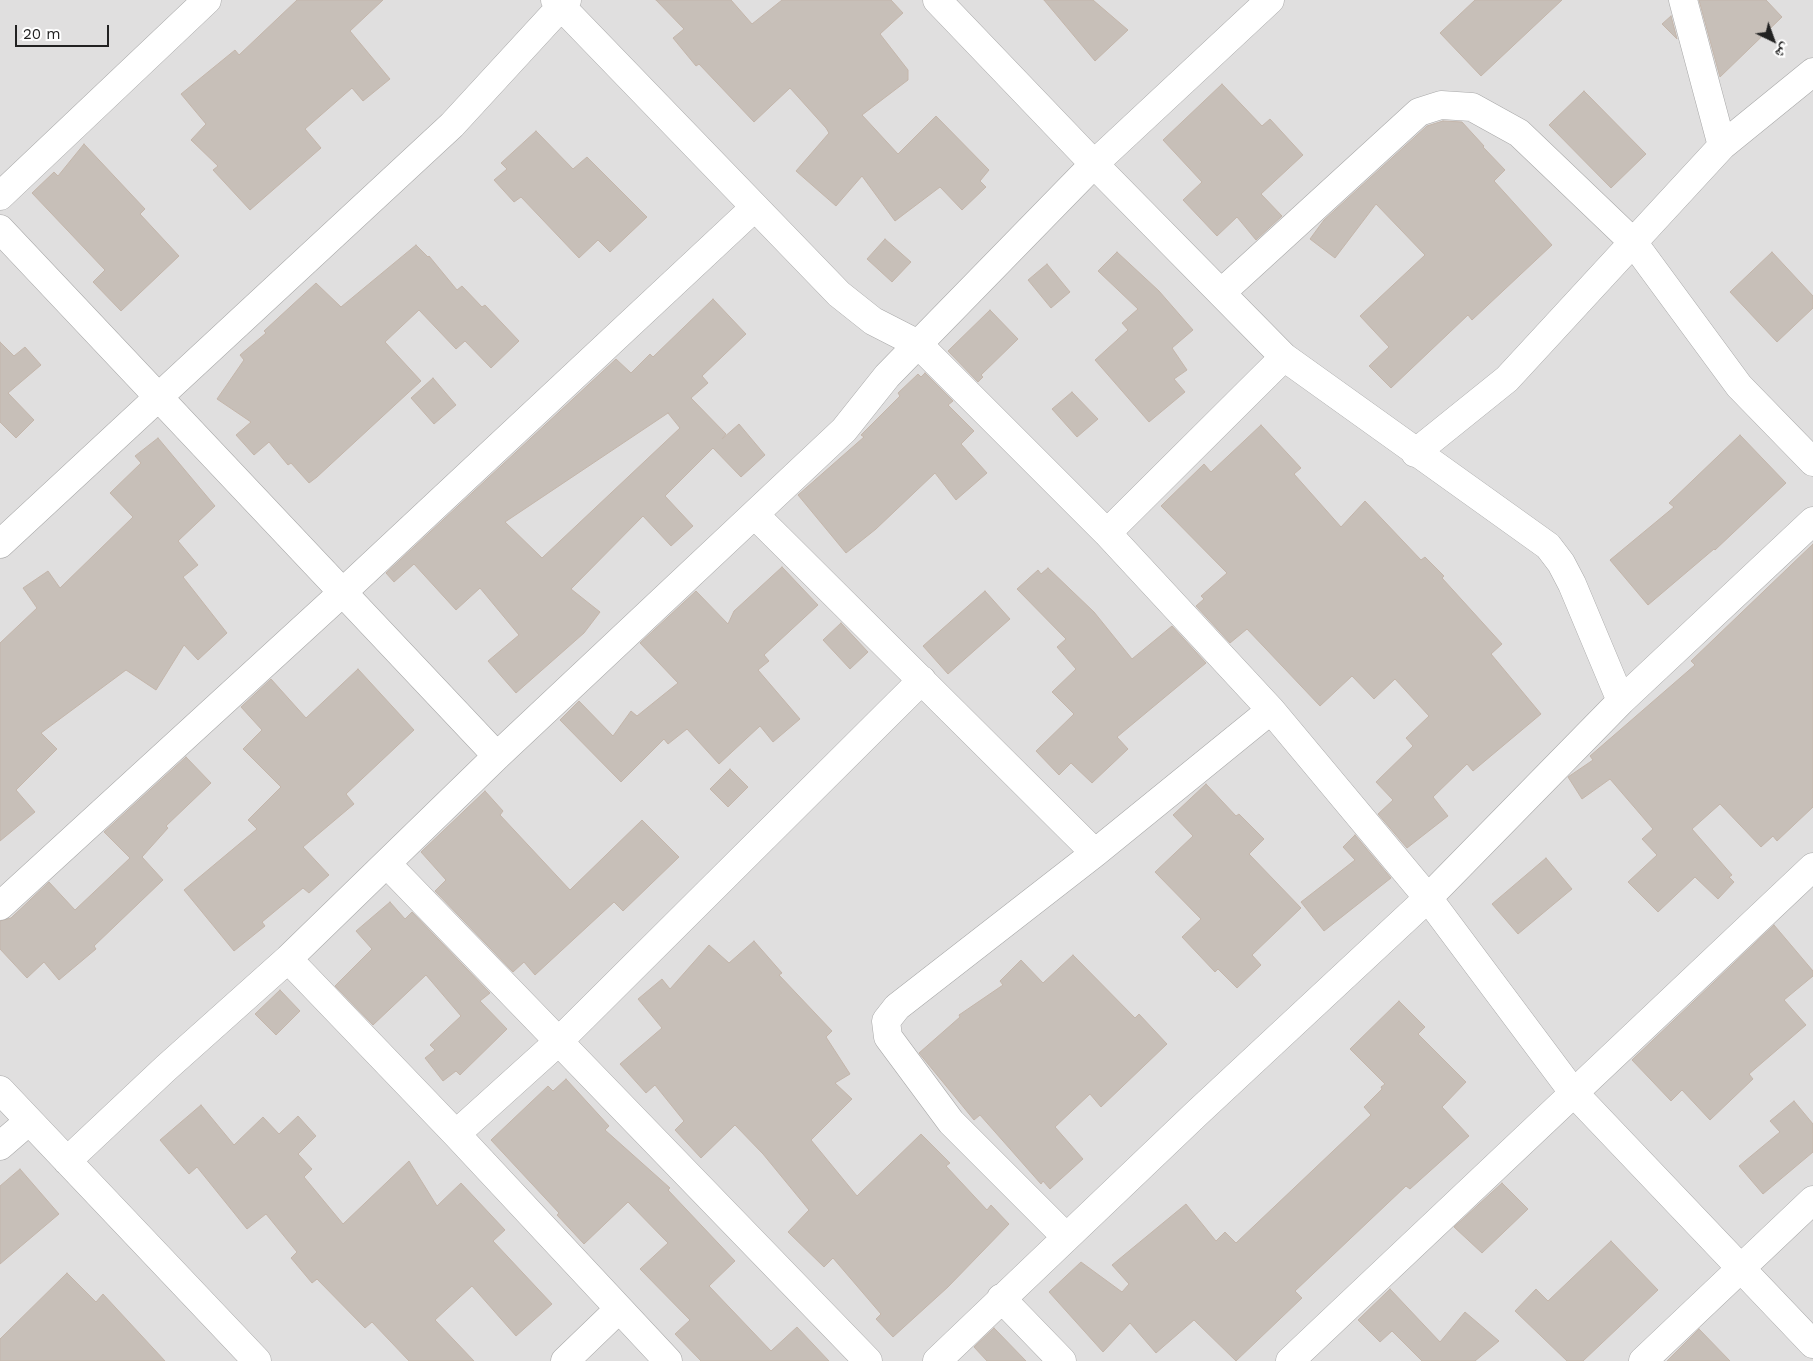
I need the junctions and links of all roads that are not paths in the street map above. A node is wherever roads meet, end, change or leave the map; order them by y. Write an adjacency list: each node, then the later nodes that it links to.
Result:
1 (207, 0): 9 (street)
2 (937, 0): 8 (street)
3 (1270, 0): 8 (street)
4 (1683, 0): 7 (street)
5 (561, 2): 10 (street); 16 (street)
6 (1813, 72): 7 (street)
7 (1722, 146): 12 (street)
8 (1094, 164): 13 (street); 14 (street)
9 (0, 196)
10 (754, 208): 14 (street); 23 (street)
11 (0, 229): 16 (street)
12 (1633, 242): 13 (street); 17 (street); 18 (street)
13 (1221, 293): 15 (street)
14 (918, 344): 19 (street); 21 (street)
15 (1284, 357): 17 (street); 21 (street)
16 (160, 396): 22 (street); 23 (street)
17 (1416, 453): 25 (street)
18 (1813, 462)
19 (755, 515): 24 (street); 27 (street)
20 (1813, 521): 25 (street)
21 (1107, 533): 26 (street)
22 (0, 544)
23 (343, 592): 27 (street); 32 (street)
24 (922, 680): 28 (street); 34 (street)
25 (1622, 701): 31 (street)
26 (1271, 710): 28 (street); 31 (street)
27 (497, 756): 29 (street)
28 (1096, 853): 42 (street)
29 (387, 864): 33 (street); 34 (street)
30 (1813, 867): 36 (street)
31 (1428, 898): 36 (street); 42 (street)
32 (0, 906)
33 (288, 959): 38 (street); 40 (street)
34 (558, 1042): 38 (street); 50 (street)
35 (0, 1090): 37 (street)
36 (1573, 1092): 43 (street); 53 (street)
37 (29, 1121): 39 (street); 40 (street)
38 (456, 1134): 45 (street)
39 (0, 1146)
40 (67, 1161): 47 (street)
41 (1813, 1200): 43 (street)
42 (1066, 1237): 44 (street)
43 (1740, 1268): 46 (street); 54 (street)
44 (1001, 1298): 51 (street); 52 (street)
45 (618, 1309): 48 (street); 49 (street)
46 (1813, 1344)
47 (257, 1361)
48 (566, 1361)
49 (668, 1361)
50 (868, 1361)
51 (937, 1361)
52 (1062, 1361)
53 (1290, 1361)
54 (1643, 1361)

